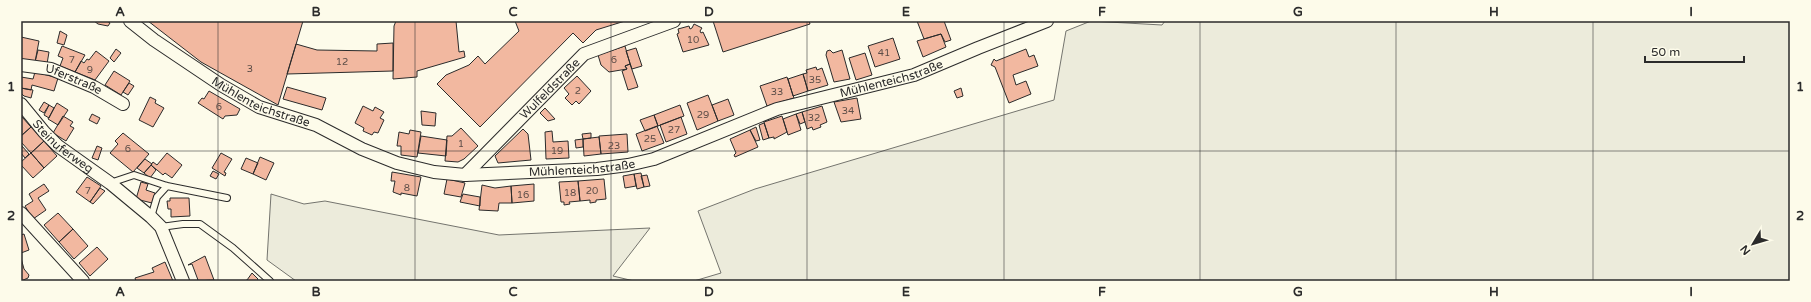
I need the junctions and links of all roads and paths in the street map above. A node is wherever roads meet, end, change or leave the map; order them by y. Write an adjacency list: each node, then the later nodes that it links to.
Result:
1 (130, 21): 7 (street, Mühlenteichstraße)
2 (674, 21): 7 (street, Wulfeldstraße)
3 (1047, 21): 7 (street, Mühlenteichstraße)
4 (21, 65): 6 (street, Uferstraße)
5 (21, 104): 8 (street, Steinuferweg)
6 (123, 104)
7 (465, 175)
8 (110, 183): 9 (lane); 12 (street, Steinuferweg)
9 (167, 186): 10 (lane); 12 (lane)
10 (226, 198)
11 (21, 213): 14 (street)
12 (151, 217): 13 (street, Steinuferweg)
13 (160, 227): 15 (street, Steinuferweg); 16 (lane)
14 (83, 281)
15 (183, 281)
16 (270, 281)

